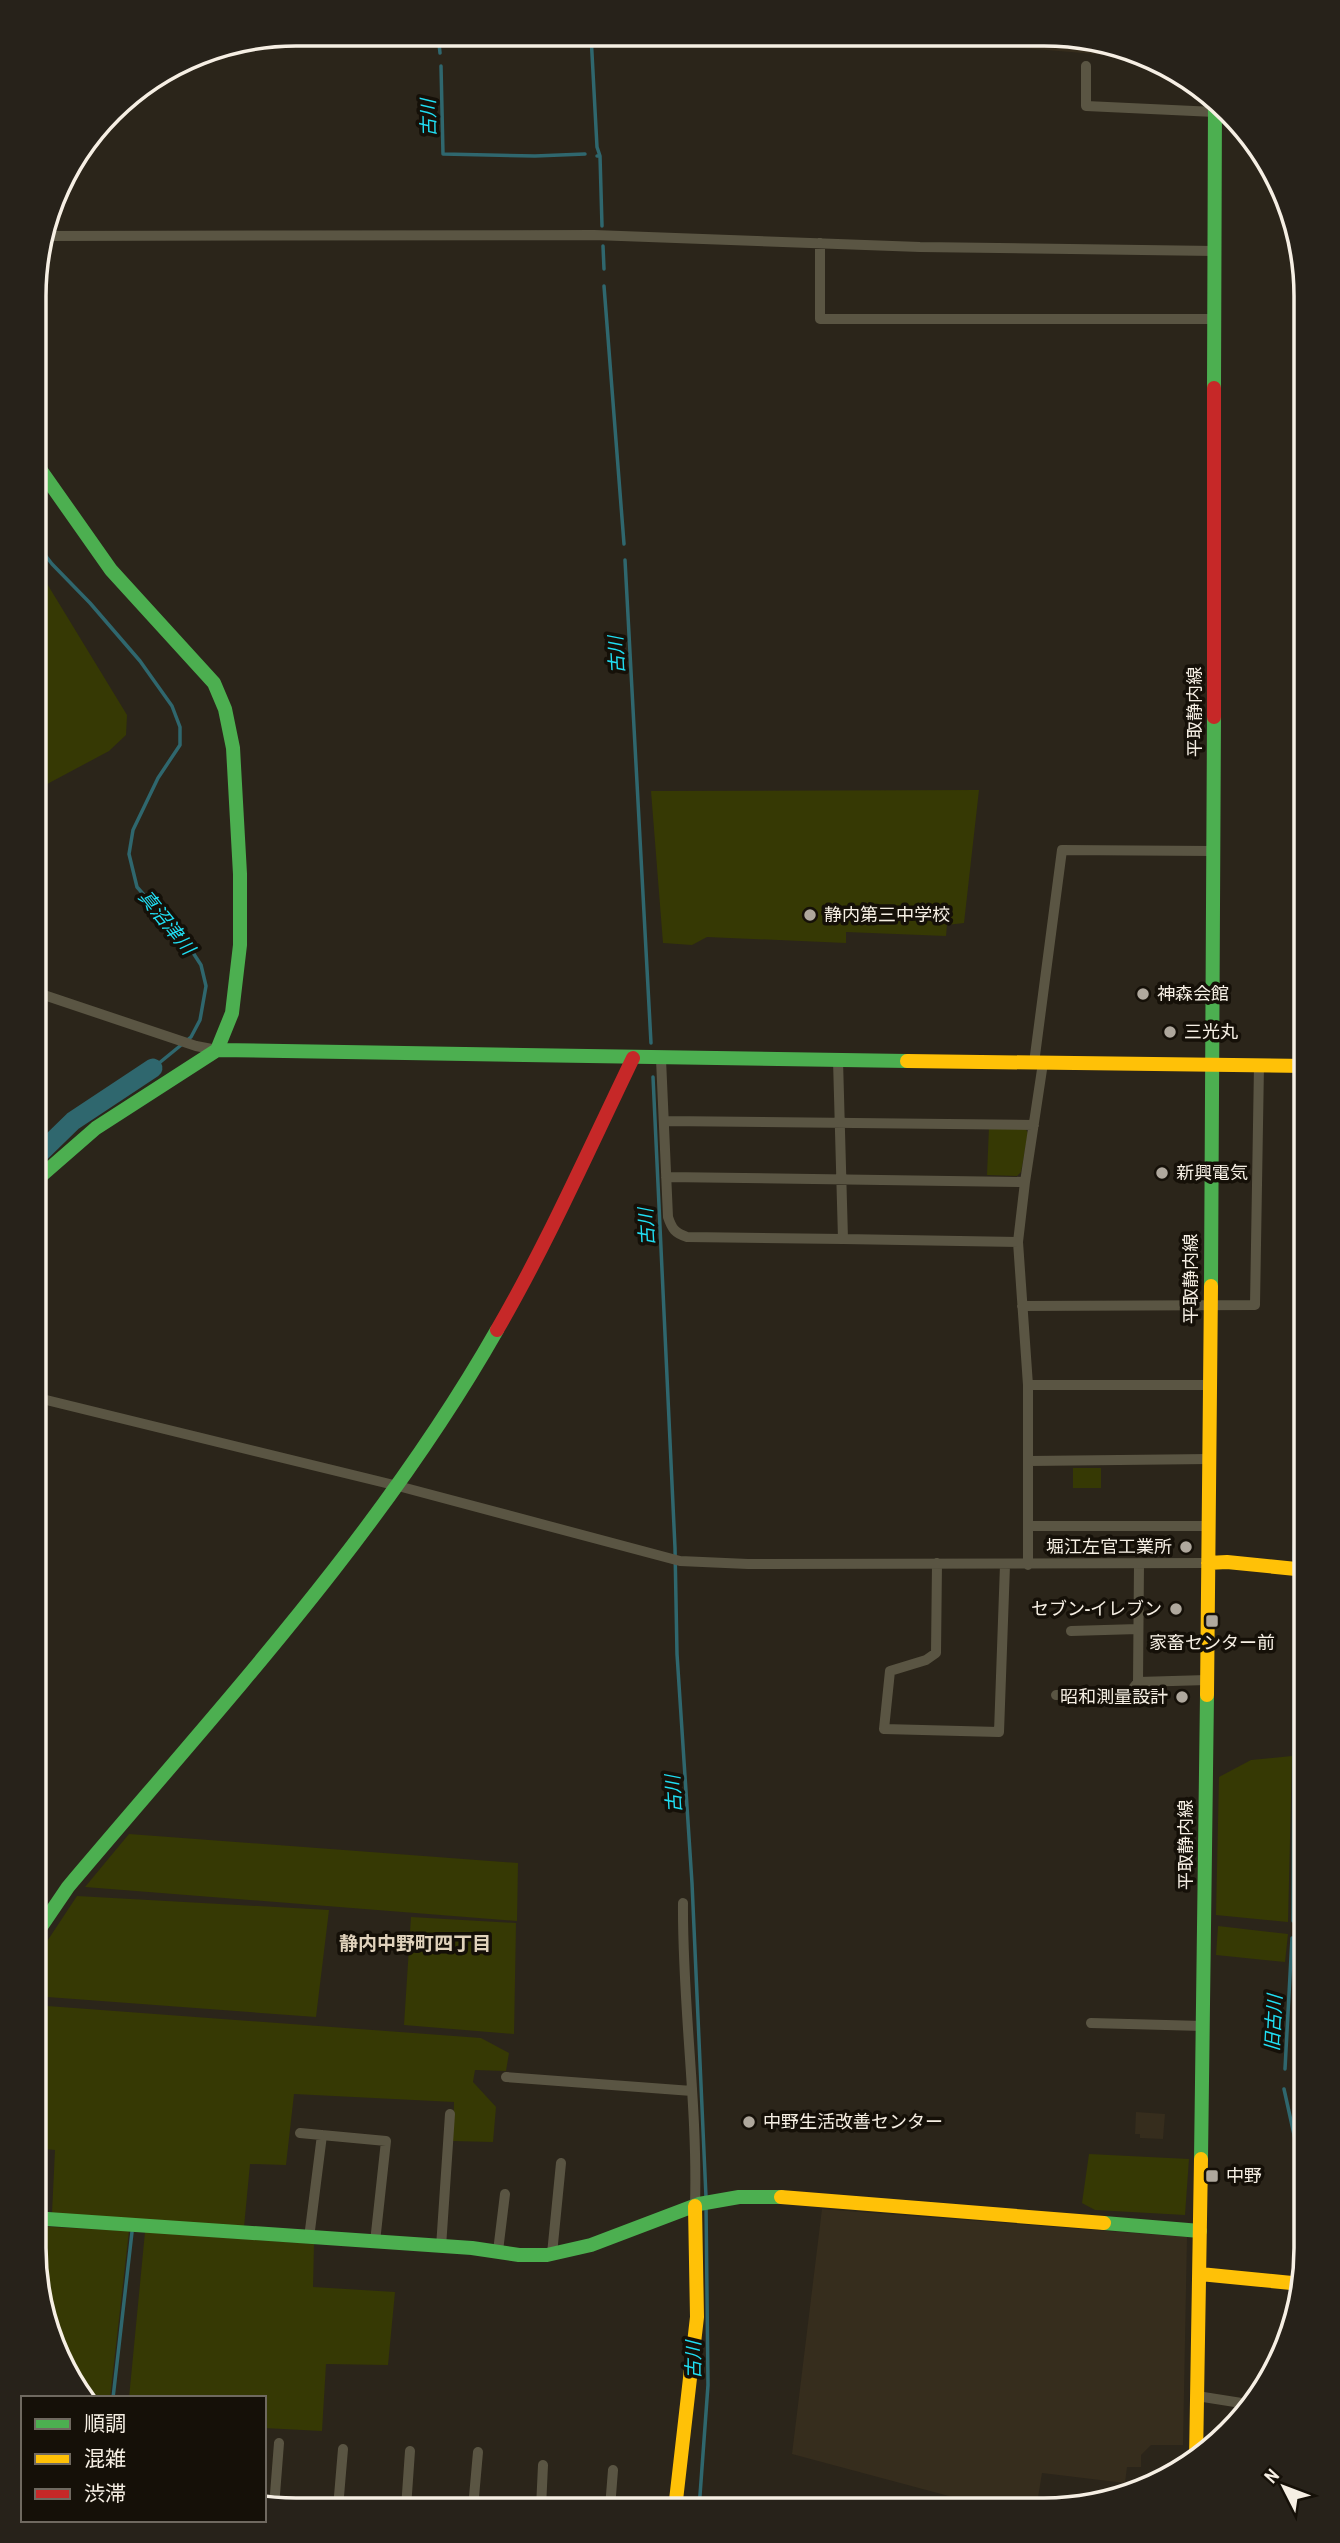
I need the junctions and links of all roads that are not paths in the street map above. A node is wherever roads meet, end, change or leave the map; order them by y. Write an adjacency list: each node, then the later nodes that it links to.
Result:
1 (1086, 66): 2 (street)
2 (1214, 112)
3 (1215, 113): 6 (street, 平取静内線)
4 (53, 236): 5 (street)
5 (820, 243): 6 (street); 7 (street)
6 (1215, 251): 7 (street, 平取静内線)
7 (1215, 319): 9 (street, 平取静内線)
8 (46, 477): 11 (street)
9 (1213, 851): 15 (street); 16 (street, 平取静内線)
10 (46, 996): 11 (street)
11 (217, 1050): 12 (street); 22 (street)
12 (633, 1058): 13 (street); 35 (street)
13 (661, 1059): 14 (street); 19 (street)
14 (838, 1060): 15 (street); 20 (street)
15 (1038, 1063): 16 (street); 21 (street)
16 (1213, 1065): 17 (street); 29 (street, 平取静内線)
17 (1259, 1065): 18 (street); 29 (street)
18 (1294, 1066)
19 (665, 1121): 20 (street); 23 (street)
20 (840, 1123): 21 (street); 24 (street)
21 (1034, 1125): 25 (street)
22 (46, 1172)
23 (666, 1177): 24 (street); 26 (street)
24 (842, 1181): 25 (street); 26 (street)
25 (1024, 1182): 27 (street)
26 (843, 1239): 27 (street)
27 (1018, 1242): 28 (street)
28 (1022, 1306): 29 (street); 30 (street)
29 (1210, 1306): 31 (street, 平取静内線)
30 (1028, 1385): 31 (street); 34 (street)
31 (1209, 1385): 33 (street, 平取静内線)
32 (46, 1400): 35 (street)
33 (1209, 1459): 34 (street); 37 (street, 平取静内線)
34 (1029, 1461): 36 (street)
35 (398, 1486): 38 (street); 50 (street)
36 (1028, 1526): 37 (street); 42 (street)
37 (1208, 1526): 39 (street, 平取静内線)
38 (937, 1563): 41 (street); 41 (street)
39 (1208, 1563): 40 (street); 43 (street); 46 (street, 平取静内線)
40 (1139, 1564): 42 (street); 44 (street)
41 (1005, 1565): 42 (street)
42 (1028, 1565)
43 (1294, 1569)
44 (1138, 1629): 45 (street); 47 (street)
45 (1071, 1631)
46 (1207, 1680): 47 (street); 52 (street, 平取静内線)
47 (1138, 1682): 48 (street)
48 (1056, 1695)
49 (683, 1903): 54 (street)
50 (46, 1919)
51 (1091, 2022): 52 (street)
52 (1203, 2026): 62 (street, 平取静内線)
53 (506, 2077): 54 (street)
54 (692, 2091): 60 (street)
55 (450, 2114): 65 (street)
56 (300, 2133): 57 (street)
57 (322, 2135): 63 (street); 64 (street)
58 (561, 2163): 67 (street)
59 (505, 2194): 66 (street)
60 (695, 2206): 62 (street); 67 (street); 85 (street)
61 (46, 2219): 63 (street)
62 (1200, 2231): 68 (street, 平取静内線)
63 (309, 2238): 64 (street)
64 (375, 2242): 65 (street)
65 (441, 2247): 66 (street)
66 (498, 2251): 67 (street)
67 (552, 2254)
68 (1200, 2274): 69 (street); 70 (street, 平取静内線)
69 (1292, 2283)
70 (1197, 2396): 71 (street); 73 (street, 平取静内線)
71 (1241, 2403)
72 (279, 2443): 79 (street)
73 (1196, 2447)
74 (343, 2449): 80 (street)
75 (410, 2451): 81 (street)
76 (478, 2452): 82 (street)
77 (543, 2465): 83 (street)
78 (613, 2470): 84 (street)
79 (275, 2496)
80 (339, 2498)
81 (407, 2498)
82 (474, 2498)
83 (541, 2498)
84 (611, 2498)
85 (676, 2498)

